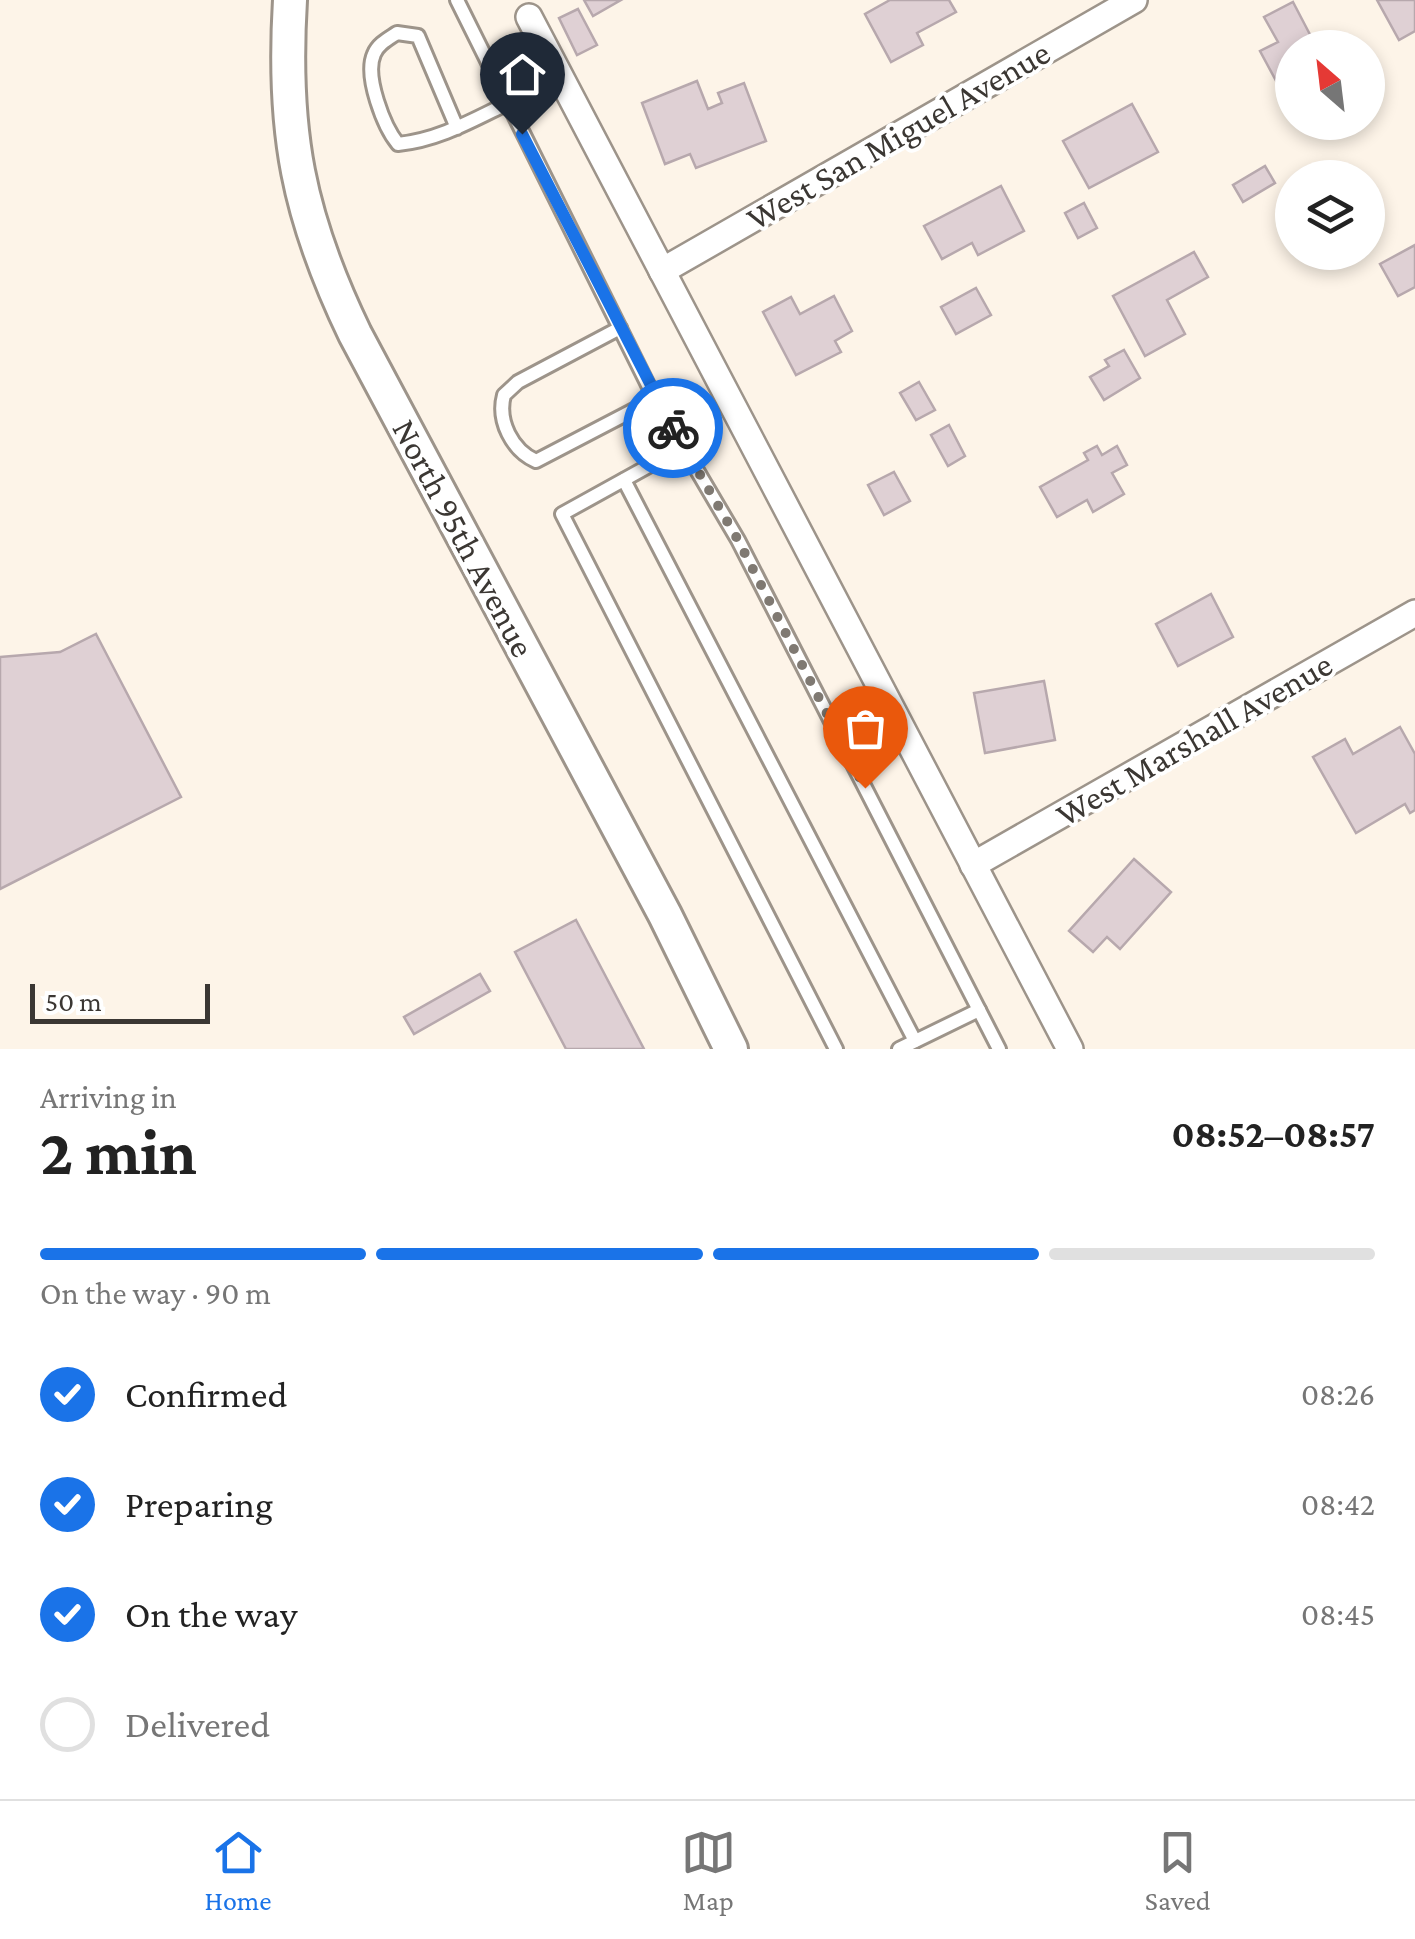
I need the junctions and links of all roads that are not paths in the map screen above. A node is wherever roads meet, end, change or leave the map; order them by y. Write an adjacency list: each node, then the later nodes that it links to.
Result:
1 (290, 0): 16 (street, North 95th Avenue)
2 (456, 0): 5 (lane)
3 (1134, 0): 7 (street, West San Miguel Avenue)
4 (529, 16): 7 (street)
5 (506, 104): 6 (lane); 8 (lane)
6 (458, 128): 6 (lane)
7 (662, 271): 13 (street)
8 (620, 328): 9 (lane); 9 (lane)
9 (656, 398): 10 (lane)
10 (684, 447): 11 (lane); 14 (lane)
11 (624, 480): 15 (lane); 17 (lane)
12 (1415, 613): 13 (street, West Marshall Avenue)
13 (973, 865): 20 (street)
14 (978, 1010): 15 (lane); 19 (lane)
15 (916, 1041): 18 (lane)
16 (731, 1049)
17 (836, 1049)
18 (900, 1049)
19 (999, 1049)
20 (1070, 1049)

